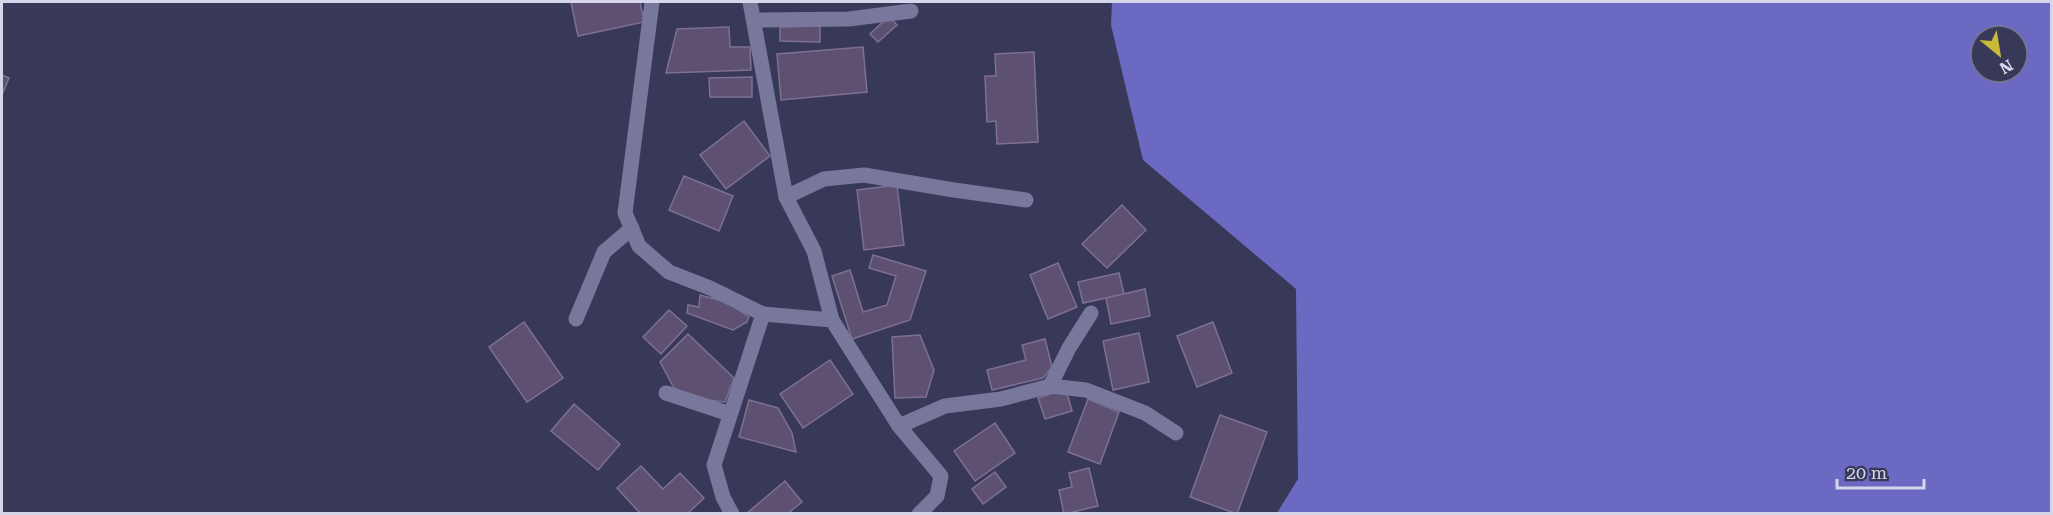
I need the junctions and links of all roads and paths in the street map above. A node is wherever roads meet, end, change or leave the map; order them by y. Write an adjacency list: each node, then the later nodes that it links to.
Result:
1 (652, 2): 7 (street)
2 (750, 2): 4 (street)
3 (911, 11): 4 (street)
4 (754, 20): 5 (street)
5 (786, 197): 6 (street); 11 (street)
6 (1026, 200)
7 (632, 228): 9 (street); 10 (street)
8 (1091, 313): 12 (street)
9 (763, 314): 11 (street); 14 (street)
10 (576, 319)
11 (832, 320): 15 (street)
12 (1050, 386): 15 (street); 16 (street)
13 (666, 393): 14 (street)
14 (730, 414): 17 (street)
15 (899, 426): 18 (street)
16 (1176, 433)
17 (732, 513)
18 (919, 513)

